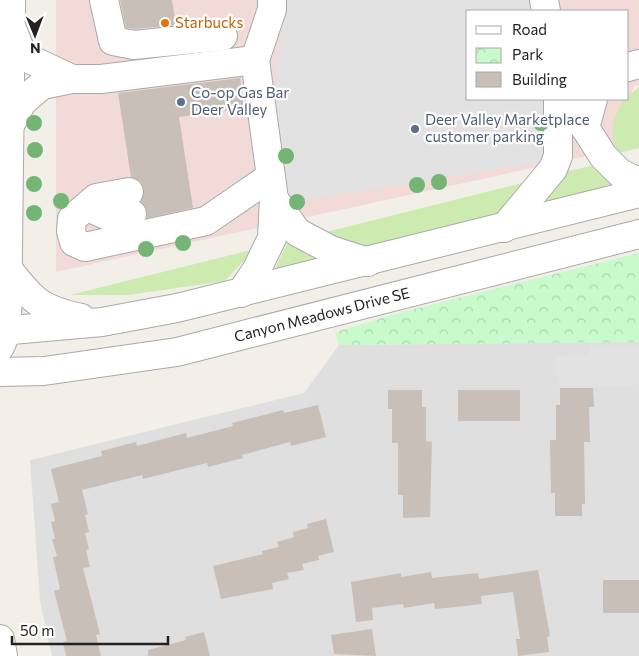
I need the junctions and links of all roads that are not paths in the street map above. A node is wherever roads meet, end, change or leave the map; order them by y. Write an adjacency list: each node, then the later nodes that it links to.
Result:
1 (12, 0): 4 (street)
2 (104, 0): 5 (street)
3 (272, 0): 6 (street)
4 (11, 27): 7 (street); 11 (street)
5 (223, 36)
6 (255, 60): 7 (street); 14 (street)
7 (72, 79): 11 (street)
8 (558, 100): 17 (street)
9 (568, 100): 12 (street)
10 (593, 100): 12 (street)
11 (10, 125): 20 (street)
12 (585, 128): 13 (street)
13 (639, 182)
14 (272, 188): 16 (street); 19 (street); 21 (street)
15 (639, 193): 17 (street)
16 (131, 203)
17 (504, 228): 19 (street)
18 (639, 234): 24 (street, Canyon Meadows Drive SE)
19 (368, 262): 21 (street)
20 (8, 269): 22 (street); 23 (street)
21 (241, 293): 22 (street)
22 (102, 322): 23 (street)
23 (2, 336)
24 (0, 372)
25 (0, 639): 26 (street)
26 (3, 656)

